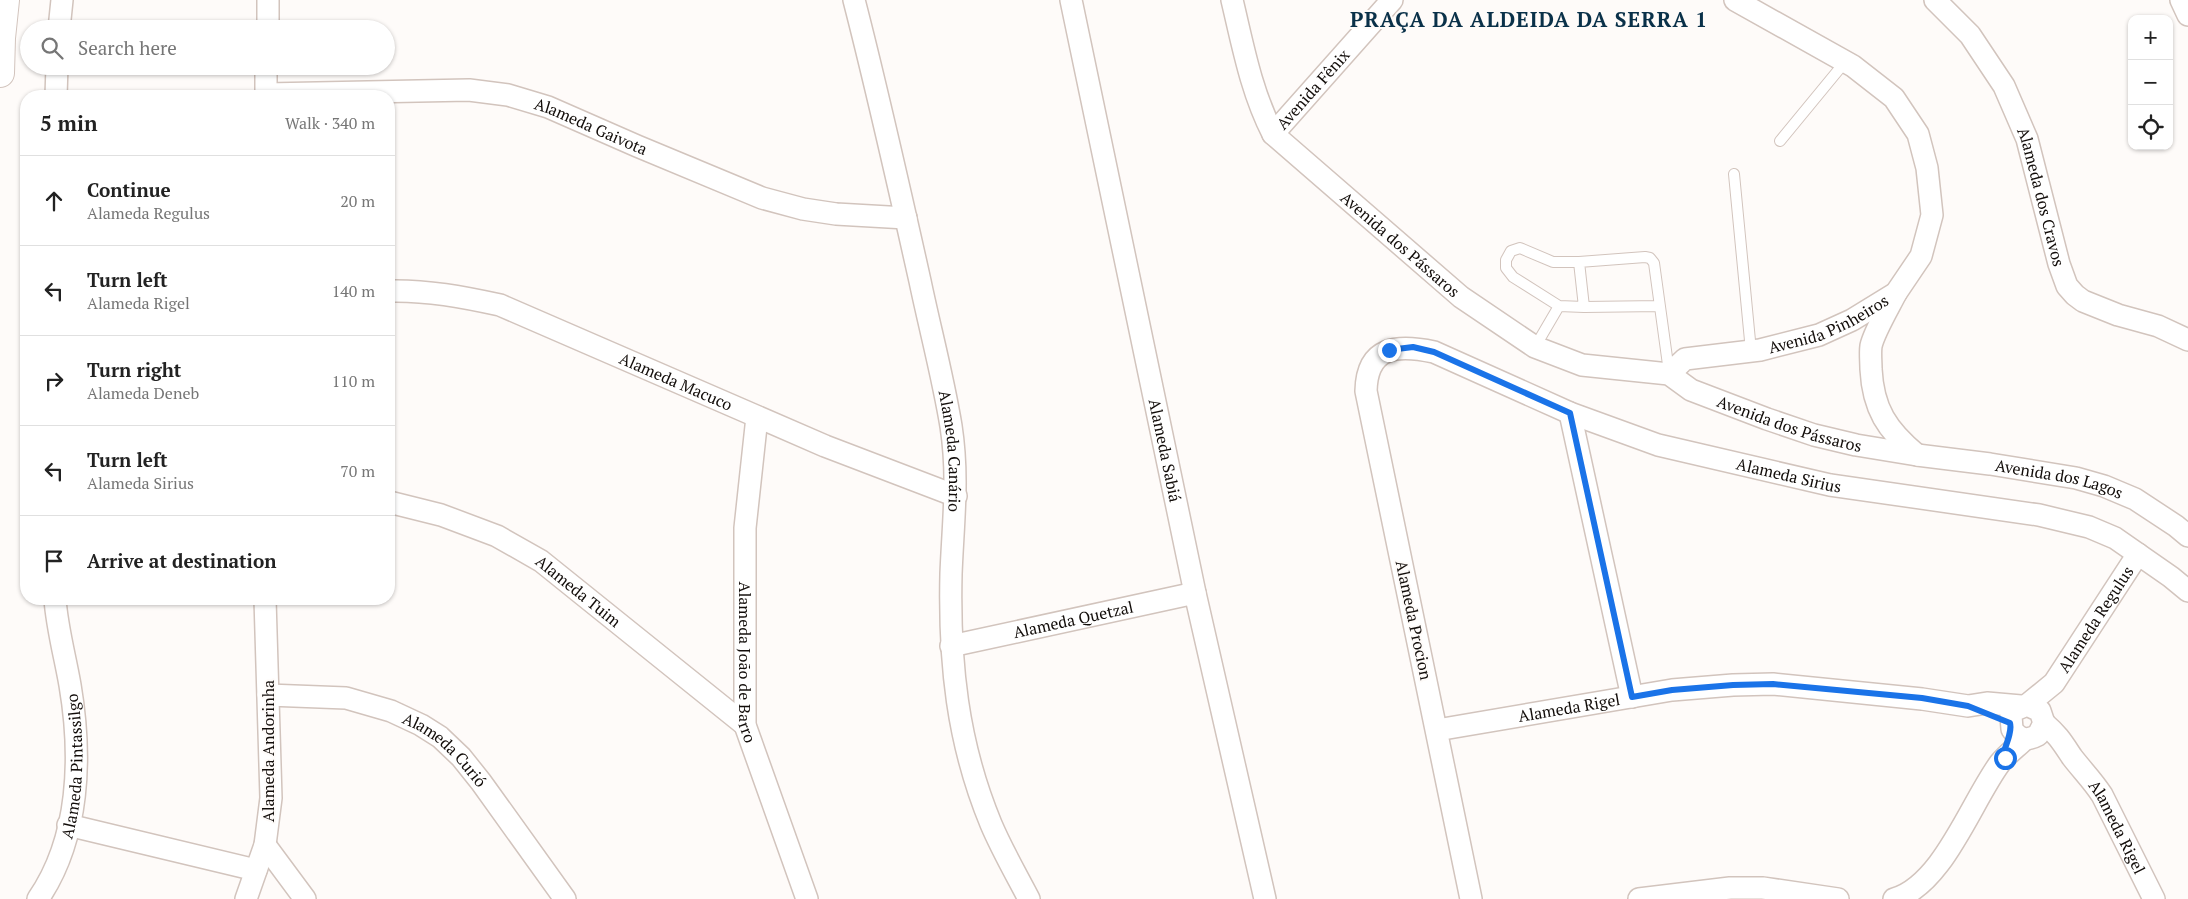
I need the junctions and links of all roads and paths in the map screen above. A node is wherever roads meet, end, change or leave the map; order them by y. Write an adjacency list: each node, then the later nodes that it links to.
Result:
1 (5, 0): 15 (main road)
2 (62, 0): 12 (street)
3 (268, 0): 13 (street)
4 (854, 0): 24 (street, Alameda Canário)
5 (1071, 0): 44 (street, Alameda Sabiá)
6 (1232, 0): 21 (street, Avenida dos Pássaros)
7 (1392, 0): 21 (street, Avenida Fênix)
8 (1735, 0): 14 (street, Avenida Pinheiros)
9 (1935, 0): 31 (street, Alameda dos Cravos)
10 (2181, 0): 11 (street)
11 (2188, 15)
12 (59, 20)
13 (268, 20)
14 (1845, 62): 22 (lane); 27 (street, Avenida Pinheiros)
15 (0, 73)
16 (57, 75): 18 (street)
17 (266, 75): 19 (street)
18 (56, 90)
19 (266, 90)
20 (395, 92): 24 (street, Alameda Gaivota)
21 (1273, 134): 32 (street, Avenida dos Pássaros)
22 (1780, 141)
23 (1734, 174): 34 (lane)
24 (906, 218): 39 (street, Alameda Canário)
25 (1579, 262): 28 (lane); 29 (lane); 30 (lane)
26 (395, 291): 37 (street, Alameda Macuco)
27 (1896, 293): 34 (street, Avenida Pinheiros); 38 (street, Avenida Pinheiros)
28 (1558, 306): 30 (lane); 32 (lane)
29 (1660, 306): 30 (lane); 35 (lane)
30 (1584, 307)
31 (2188, 340)
32 (1535, 347): 35 (street, Avenida dos Pássaros)
33 (1389, 350): 36 (street, Alameda Sirius); 52 (street, Alameda Procion)
34 (1756, 351): 35 (street)
35 (1669, 374): 38 (street, Avenida dos Pássaros)
36 (1570, 413): 42 (street, Alameda Sirius); 49 (street)
37 (757, 417): 39 (street, Alameda Macuco); 51 (street, Alameda João de Barro)
38 (1917, 455): 41 (street, Avenida dos Lagos)
39 (956, 496): 47 (street, Alameda Canário)
40 (395, 504): 51 (street, Alameda Tuim)
41 (2188, 536)
42 (2138, 554): 43 (street, Alameda Sirius); 50 (street, Alameda Regulus)
43 (2188, 591)
44 (1195, 593): 47 (street, Alameda Quetzal); 63 (street, Alameda Sabiá)
45 (56, 605): 53 (street, Alameda Pintassilgo)
46 (265, 605): 48 (street, Alameda Andorinha)
47 (951, 646): 62 (street, Alameda Canário)
48 (268, 695): 54 (street, Alameda Andorinha); 60 (street, Alameda Curió)
49 (1632, 697): 50 (street, Alameda Rigel); 52 (street, Alameda Rigel)
50 (2027, 723): 67 (street, Alameda Regulus); 68 (street, Alameda Rigel)
51 (745, 725): 61 (street, Alameda João de Barro)
52 (1437, 730): 64 (street, Alameda Procion)
53 (68, 825): 55 (street); 57 (street, Alameda Pintassilgo)
54 (265, 845): 55 (street, Alameda Andorinha); 59 (street)
55 (256, 870): 58 (street, Alameda Andorinha)
56 (1676, 896): 65 (street); 66 (street)
57 (38, 899)
58 (246, 899)
59 (306, 899)
60 (565, 899)
61 (807, 899)
62 (1029, 899)
63 (1265, 899)
64 (1471, 899)
65 (1639, 899)
66 (1838, 899)
67 (1894, 899)
68 (2154, 899)

